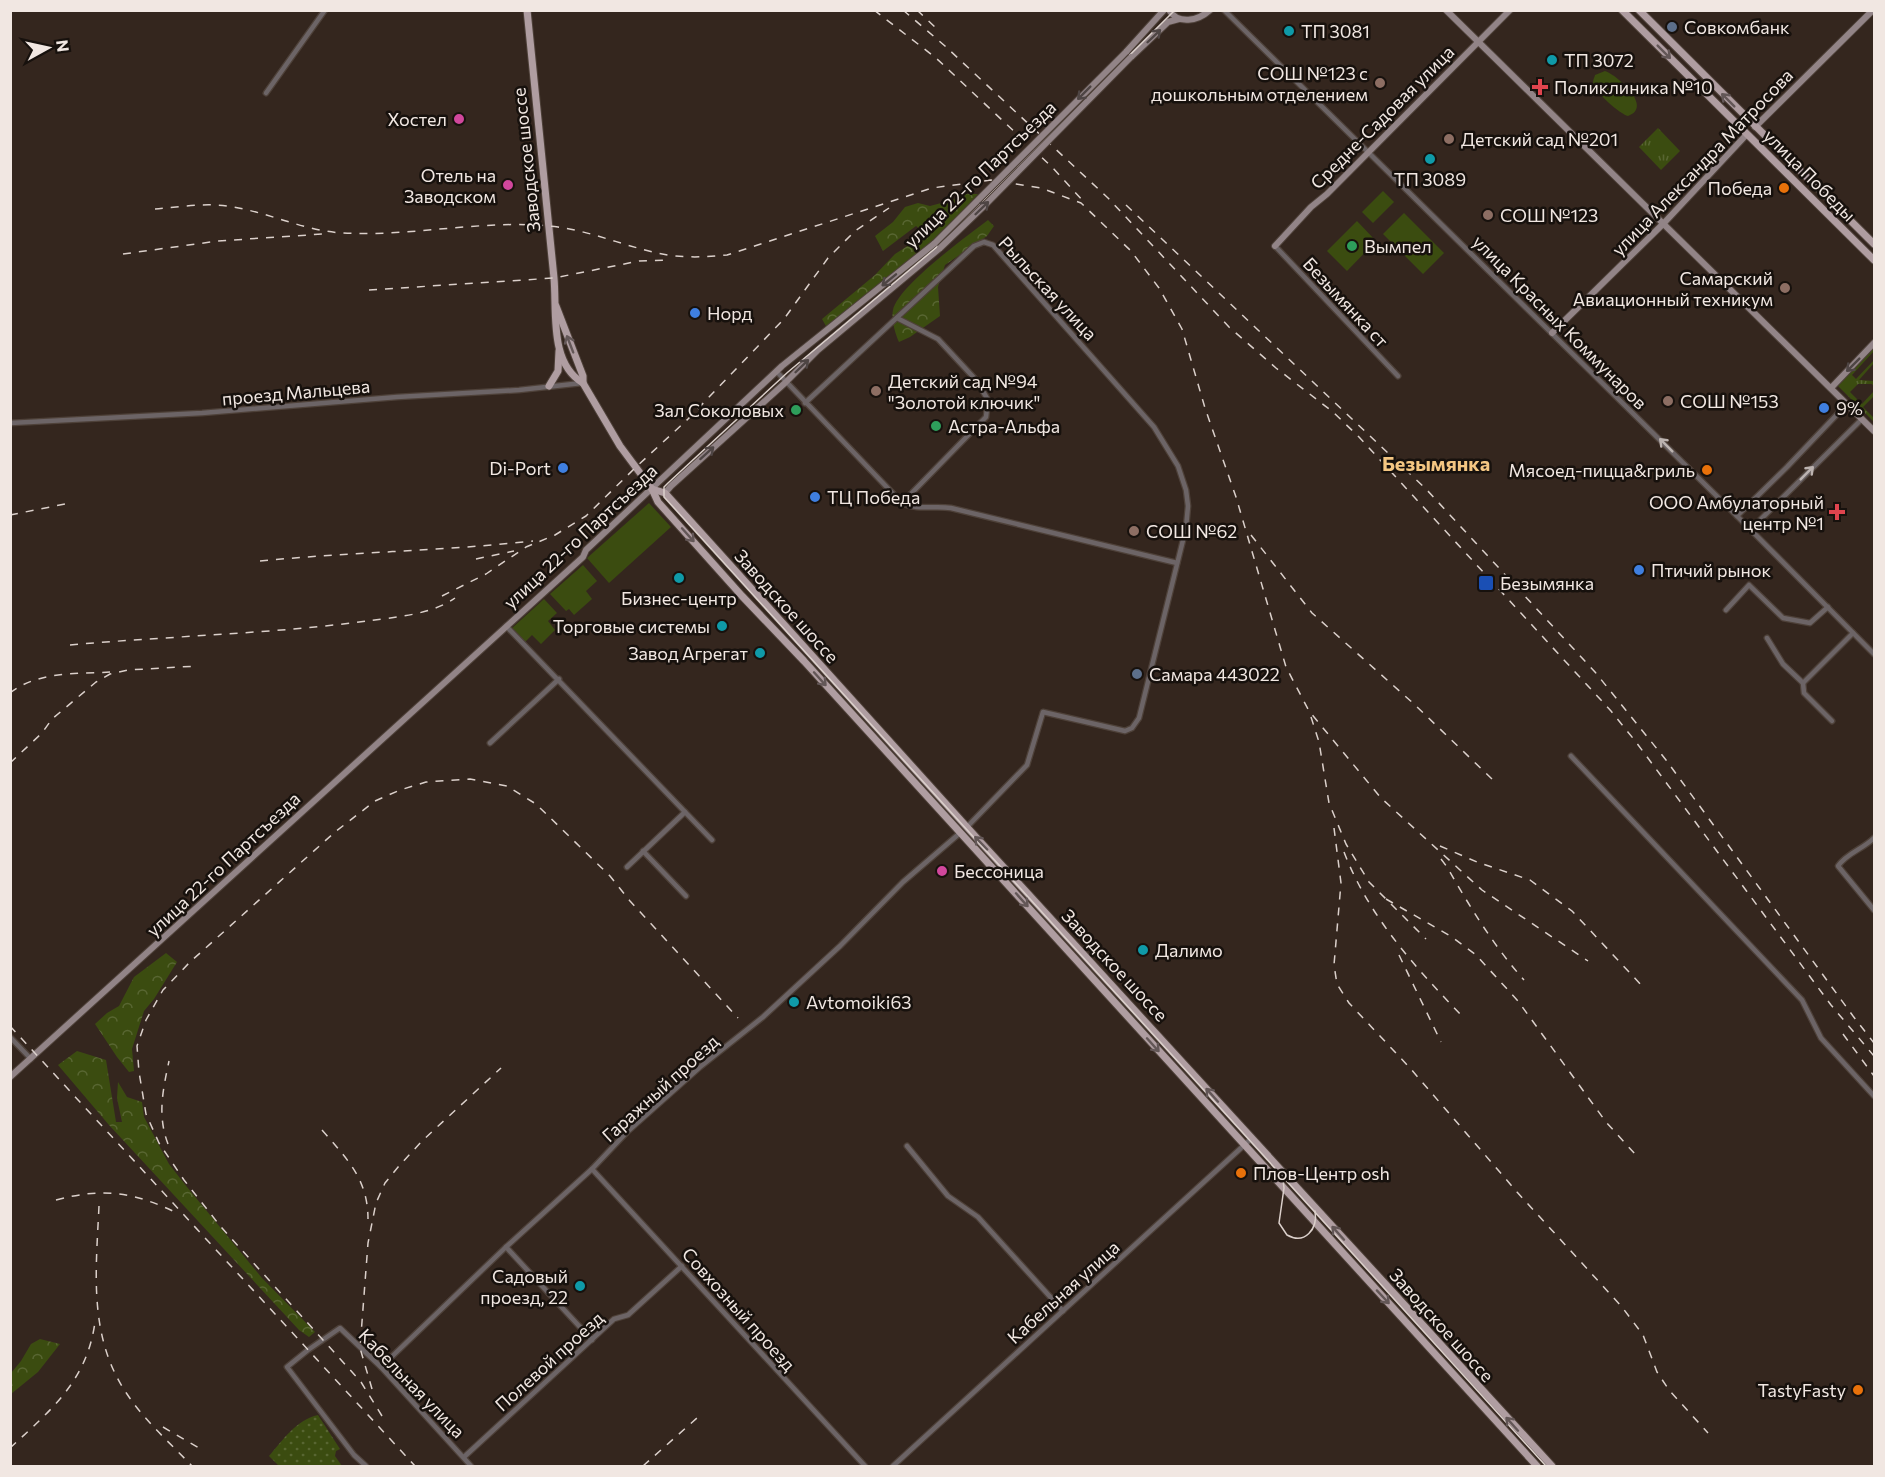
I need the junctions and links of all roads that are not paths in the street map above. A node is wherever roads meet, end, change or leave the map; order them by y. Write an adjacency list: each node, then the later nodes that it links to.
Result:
1 (325, 10): 15 (street)
2 (527, 10): 27 (main road, Заводское шоссе)
3 (1164, 10): 14 (street, улица 22-го Партсъезда)
4 (1169, 10): 12 (street)
5 (1210, 10): 12 (street, улица 22-го Партсъезда)
6 (1224, 10): 18 (street, улица Красных Коммунаров)
7 (1446, 10): 13 (street)
8 (1510, 10): 13 (street, Средне-Садовая улица)
9 (1622, 10): 17 (main road, улица Победы, one-way to 17)
10 (1639, 10): 16 (main road, улица Победы, one-way to 10)
11 (1873, 10): 16 (street, улица Александра Матросова)
12 (1179, 19): 14 (street, улица 22-го Партсъезда, one-way to 12)
13 (1479, 43): 18 (street, Средне-Садовая улица); 19 (street)
14 (1128, 55): 23 (street, улица 22-го Партсъезда, bridge)
15 (266, 93)
16 (1755, 127): 17 (main road, улица Александра Матросова); 20 (main road, улица Победы)
17 (1747, 134): 19 (street, улица Александра Матросова); 21 (main road, улица Победы)
18 (1368, 151): 24 (street, Средне-Садовая улица); 29 (street, улица Красных Коммунаров)
19 (1664, 223): 29 (street, улица Александра Матросова); 37 (street)
20 (1856, 226): 21 (main road); 22 (main road, улица Победы)
21 (1848, 234): 25 (main road, улица Победы)
22 (1872, 242): 25 (main road)
23 (937, 246): 32 (street, улица 22-го Партсъезда, one-way to 32); 34 (street, улица 22-го Партсъезда, one-way to 23)
24 (1275, 246): 33 (street, Безымянка ст)
25 (1862, 248): 26 (main road, улица Победы)
26 (1875, 260)
27 (556, 306): 31 (main road, Заводское шоссе); 35 (main road, Заводское шоссе, one-way to 27)
28 (897, 318): 38 (street, Рыльская улица); 45 (street); 48 (street, Рыльская улица)
29 (1552, 333): 46 (street, улица Красных Коммунаров, one-way to 29)
30 (1875, 343): 37 (street, one-way to 37)
31 (559, 351): 35 (main road, Заводское шоссе); 36 (main road)
32 (777, 372): 34 (street); 43 (street, улица 22-го Партсъезда)
33 (1398, 376)
34 (786, 382): 38 (street); 44 (street, улица 22-го Партсъезда, one-way to 34)
35 (584, 383): 36 (street, проезд Мальцева); 43 (main road, Заводское шоссе)
36 (549, 386): 41 (street, проезд Мальцева)
37 (1831, 388): 39 (street)
38 (805, 403): 45 (street)
39 (1847, 404): 40 (street); 46 (street)
40 (1862, 419): 42 (street); 47 (street, one-way to 40)
41 (10, 423)
42 (1875, 431)
43 (652, 489): 44 (main road, Заводское шоссе); 51 (street, улица 22-го Партсъезда); 56 (main road, Заводское шоссе, one-way to 56)
44 (665, 494): 54 (main road, Заводское шоссе)
45 (902, 503): 48 (street)
46 (1737, 516): 47 (street, улица Красных Коммунаров)
47 (1750, 529): 49 (street, улица Красных Коммунаров)
48 (1178, 563): 63 (street, Рыльская улица)
49 (1828, 607): 50 (street); 52 (street, улица Красных Коммунаров)
50 (1726, 610)
51 (506, 626): 57 (street); 72 (street, улица 22-го Партсъезда)
52 (1853, 633): 55 (street, улица Красных Коммунаров); 58 (street)
53 (1767, 638): 58 (street)
54 (811, 654): 56 (street); 63 (main road, Заводское шоссе)
55 (1875, 654)
56 (804, 661): 64 (main road, Заводское шоссе, one-way to 64)
57 (559, 679): 60 (street); 62 (street)
58 (1803, 683): 59 (street)
59 (1832, 721)
60 (490, 743)
61 (1571, 756): 74 (street)
62 (685, 812): 66 (street); 67 (street)
63 (967, 827): 64 (street); 75 (main road, Заводское шоссе, one-way to 63)
64 (960, 833): 76 (main road, Заводское шоссе, one-way to 76); 78 (street, Гаражный проезд)
65 (1875, 838): 70 (street)
66 (712, 840)
67 (643, 851): 68 (street); 69 (street)
68 (627, 867)
69 (686, 896)
70 (1875, 910)
71 (10, 1037): 72 (street)
72 (31, 1059): 73 (street, улица 22-го Партсъезда)
73 (10, 1077)
74 (1875, 1096)
75 (1252, 1138): 76 (street, Кабельная улица); 80 (main road, Заводское шоссе, one-way to 75)
76 (1245, 1145): 81 (main road, Заводское шоссе); 83 (street, Кабельная улица)
77 (907, 1146): 83 (street)
78 (592, 1170): 79 (street, Гаражный проезд); 82 (street, Совхозный проезд)
79 (506, 1247): 84 (street); 85 (street, Гаражный проезд)
80 (1357, 1254): 81 (street); 86 (main road, Заводское шоссе, one-way to 80)
81 (1351, 1262): 88 (main road, Заводское шоссе, one-way to 88)
82 (682, 1266): 84 (street, Полевой проезд); 91 (street, Совхозный проезд)
83 (1063, 1311): 92 (street, Кабельная улица)
84 (592, 1340): 87 (street, Полевой проезд)
85 (381, 1367): 87 (street, Кабельная улица); 89 (street, Кабельная улица)
86 (1540, 1455): 88 (street); 93 (main road, Заводское шоссе)
87 (464, 1457): 90 (street, Кабельная улица)
88 (1535, 1464)
89 (366, 1467)
90 (471, 1467)
91 (865, 1467)
92 (893, 1467)
93 (1552, 1467)

